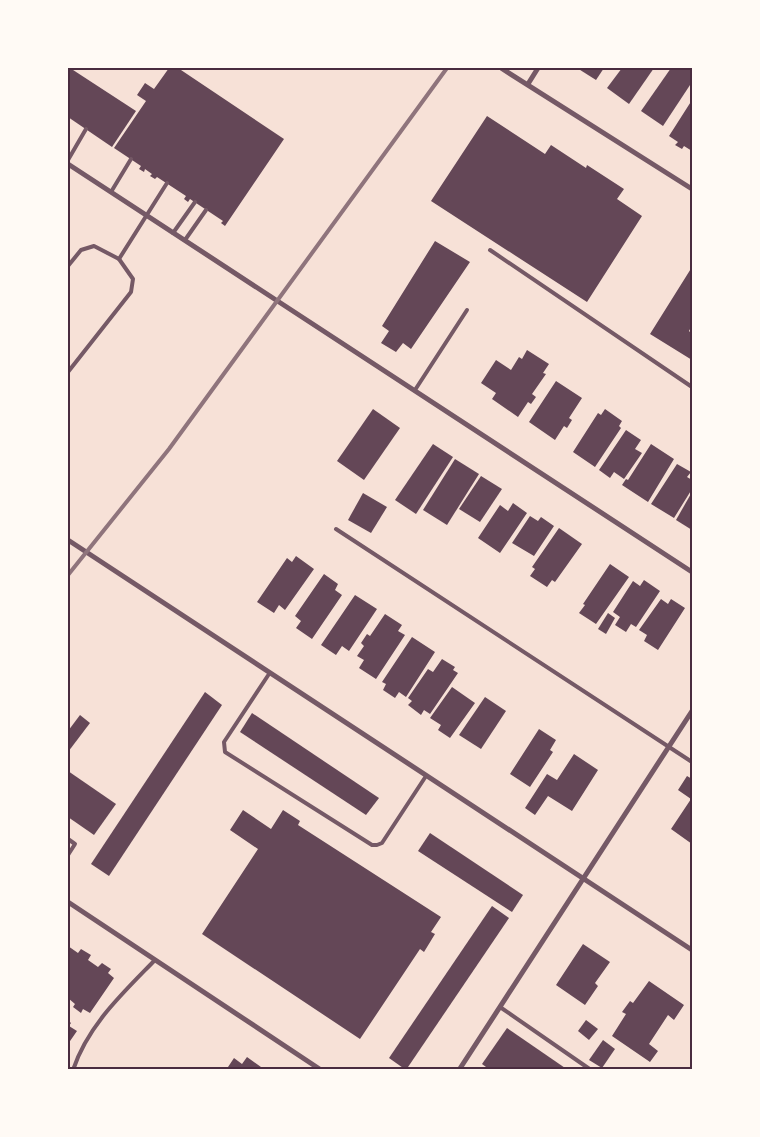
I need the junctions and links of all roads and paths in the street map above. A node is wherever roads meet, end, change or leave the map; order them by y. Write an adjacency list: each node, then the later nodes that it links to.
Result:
1 (502, 68): 3 (street)
2 (538, 68): 3 (street)
3 (528, 84): 9 (street)
4 (86, 129): 6 (lane)
5 (131, 159): 10 (lane)
6 (68, 160)
7 (68, 164): 10 (street)
8 (167, 183): 13 (lane)
9 (692, 189)
10 (111, 192): 13 (street)
11 (195, 202): 14 (lane)
12 (206, 210): 15 (lane)
13 (146, 215): 14 (street); 17 (lane)
14 (173, 233): 15 (street)
15 (185, 240): 22 (street)
16 (490, 250): 21 (lane)
17 (119, 259): 18 (lane); 20 (lane)
18 (68, 266)
19 (467, 310): 22 (lane)
20 (68, 372)
21 (692, 387)
22 (415, 390): 25 (street)
23 (336, 529): 28 (lane)
24 (68, 540): 26 (street)
25 (692, 572)
26 (269, 674): 30 (street); 30 (lane)
27 (692, 711): 28 (street)
28 (668, 746): 29 (lane); 33 (street)
29 (692, 762)
30 (426, 776): 33 (street)
31 (68, 839): 32 (lane)
32 (68, 855)
33 (584, 879): 35 (street); 37 (street)
34 (68, 902): 36 (street)
35 (692, 950)
36 (155, 960): 38 (lane); 39 (street)
37 (500, 1007): 40 (street); 41 (lane)
38 (73, 1070)
39 (320, 1070)
40 (459, 1070)
41 (591, 1070)

